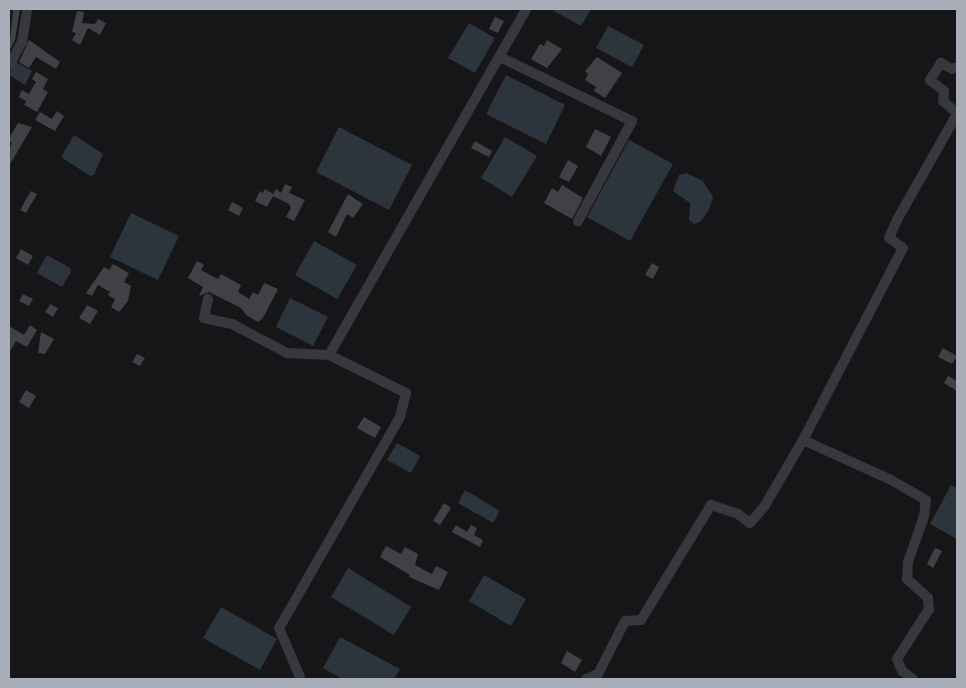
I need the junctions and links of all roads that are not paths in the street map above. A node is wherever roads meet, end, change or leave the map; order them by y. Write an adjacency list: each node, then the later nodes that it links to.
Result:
1 (27, 9): 4 (street)
2 (526, 9): 3 (street)
3 (500, 57): 7 (street); 9 (street)
4 (9, 66)
5 (957, 67): 6 (street)
6 (957, 114): 10 (street)
7 (578, 221)
8 (208, 299): 9 (street)
9 (329, 355): 11 (street)
10 (803, 440): 12 (street); 13 (street)
11 (301, 678)
12 (586, 679)
13 (913, 679)

